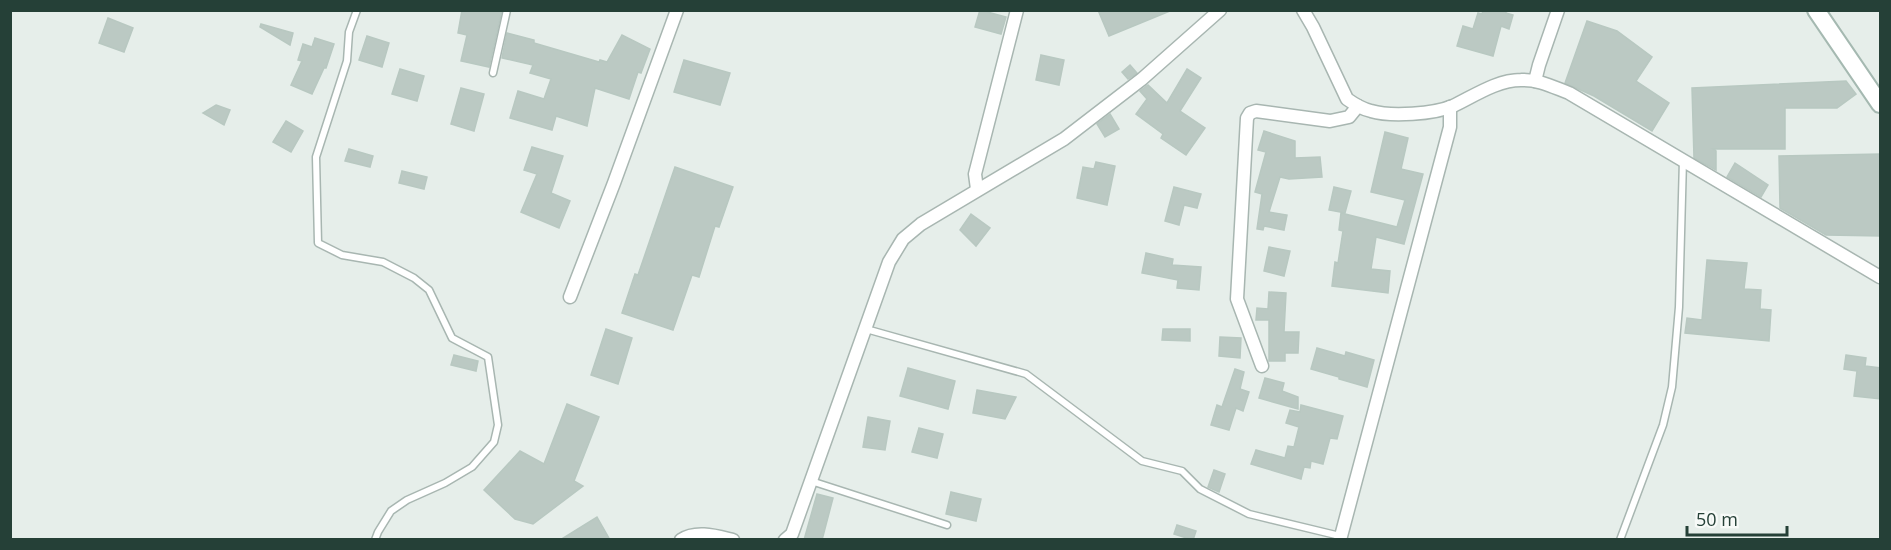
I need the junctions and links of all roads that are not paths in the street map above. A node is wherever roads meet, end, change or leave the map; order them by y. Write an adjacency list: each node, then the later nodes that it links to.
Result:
1 (357, 10): 23 (lane)
2 (507, 10): 9 (lane)
3 (677, 10): 17 (street)
4 (1017, 10): 15 (street)
5 (1220, 10): 15 (street)
6 (1303, 10): 12 (street)
7 (1558, 10): 10 (street)
8 (1816, 10): 11 (main road)
9 (493, 74)
10 (1536, 81): 13 (street); 14 (street)
11 (1881, 104)
12 (1358, 106): 13 (street); 19 (street)
13 (1450, 107): 22 (street)
14 (1683, 160): 16 (street); 27 (lane)
15 (977, 189): 18 (street)
16 (1881, 277)
17 (570, 297)
18 (866, 329): 20 (street); 22 (lane)
19 (1262, 366)
20 (812, 481): 21 (lane); 26 (street)
21 (947, 525)
22 (1340, 538)
23 (375, 540)
24 (681, 540): 25 (street)
25 (733, 540)
26 (785, 540)
27 (1620, 540)

